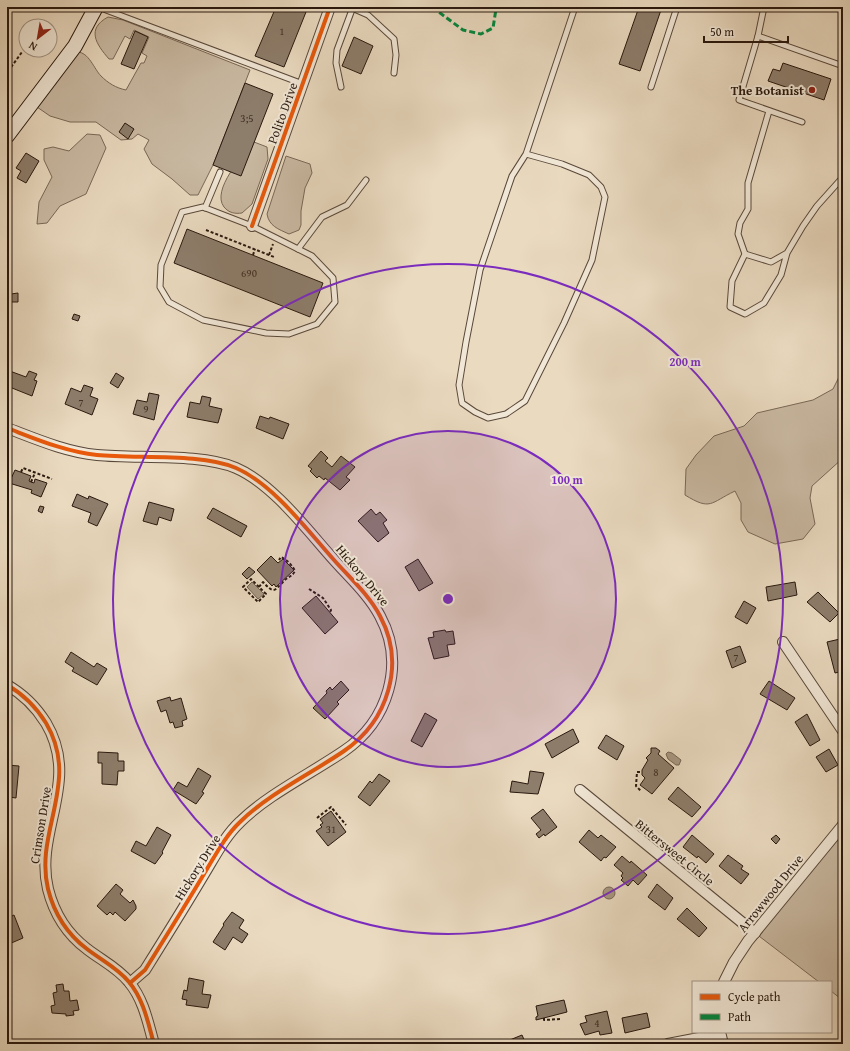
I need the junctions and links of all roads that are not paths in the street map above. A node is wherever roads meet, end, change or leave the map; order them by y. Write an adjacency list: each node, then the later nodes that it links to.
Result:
1 (97, 7): 10 (lane); 15 (street)
2 (330, 7): 10 (street, Polito Drive)
3 (575, 7): 16 (lane)
4 (677, 7): 12 (lane)
5 (764, 7): 7 (lane)
6 (352, 8): 9 (lane); 11 (lane)
7 (758, 36): 8 (lane); 13 (lane)
8 (843, 66)
9 (394, 73)
10 (303, 84): 21 (street, Polito Drive)
11 (341, 87)
12 (651, 87)
13 (769, 111): 14 (lane); 24 (lane)
14 (802, 122)
15 (7, 136)
16 (526, 154): 16 (lane)
17 (220, 172): 20 (lane)
18 (843, 177): 23 (lane)
19 (366, 180): 22 (lane)
20 (205, 208): 21 (lane); 22 (lane)
21 (252, 226): 22 (lane)
22 (298, 249)
23 (788, 253): 24 (lane); 24 (lane)
24 (745, 254)
25 (7, 428): 33 (street, Hickory Drive)
26 (783, 642): 28 (street)
27 (7, 685): 33 (street, Crimson Drive)
28 (843, 731)
29 (580, 790): 31 (street, Bittersweet Circle)
30 (843, 825): 31 (street, Arrowwood Drive)
31 (755, 933): 32 (street, Arrowwood Drive)
32 (724, 981)
33 (130, 983): 35 (street, Crimson Drive)
34 (721, 1037): 36 (street)
35 (154, 1044)
36 (668, 1044)

